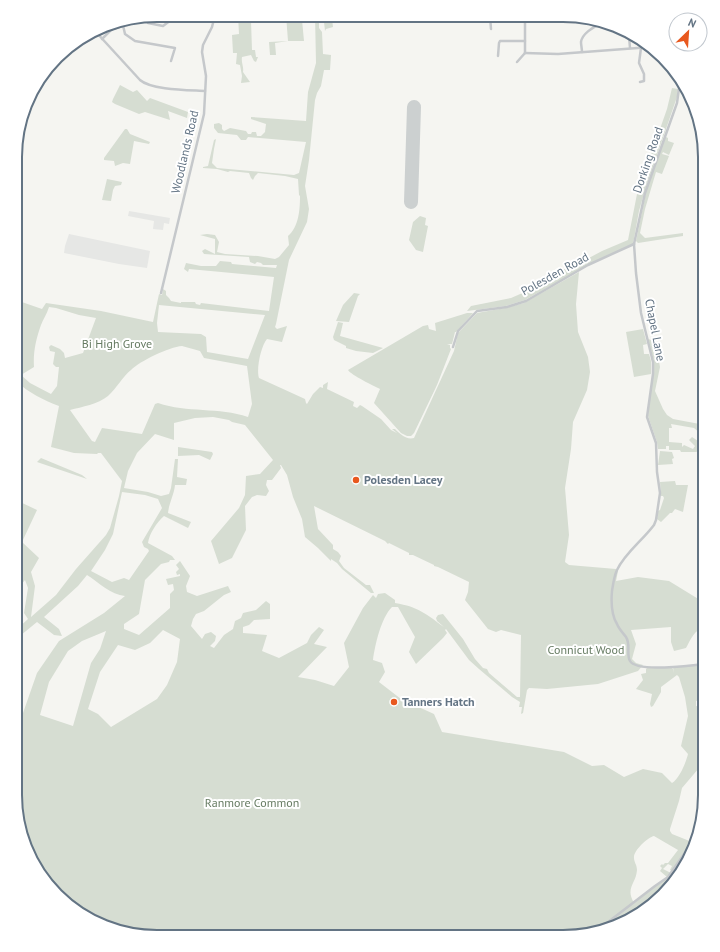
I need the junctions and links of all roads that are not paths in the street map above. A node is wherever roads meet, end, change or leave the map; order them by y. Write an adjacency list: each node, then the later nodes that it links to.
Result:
1 (168, 22): 5 (street)
2 (213, 22): 23 (street, Woodlands Road)
3 (490, 22): 8 (street)
4 (525, 22): 13 (street)
5 (148, 23)
6 (123, 26): 19 (street)
7 (595, 26): 16 (street)
8 (491, 29)
9 (111, 30): 11 (street)
10 (99, 35): 11 (street)
11 (102, 39): 23 (street)
12 (629, 40): 14 (street)
13 (525, 41): 17 (street); 18 (street)
14 (630, 48): 15 (street); 16 (street)
15 (641, 48): 21 (street)
16 (582, 52): 17 (street)
17 (525, 53): 20 (street)
18 (498, 56)
19 (171, 61)
20 (517, 62)
21 (640, 82)
22 (679, 89): 24 (street, Dorking Road)
23 (205, 91): 25 (street, Woodlands Road)
24 (634, 244): 26 (street, Polesden Road); 27 (street, Chapel Lane)
25 (161, 293)
26 (453, 347)
27 (698, 665)
28 (685, 853): 29 (street)
29 (608, 922)

